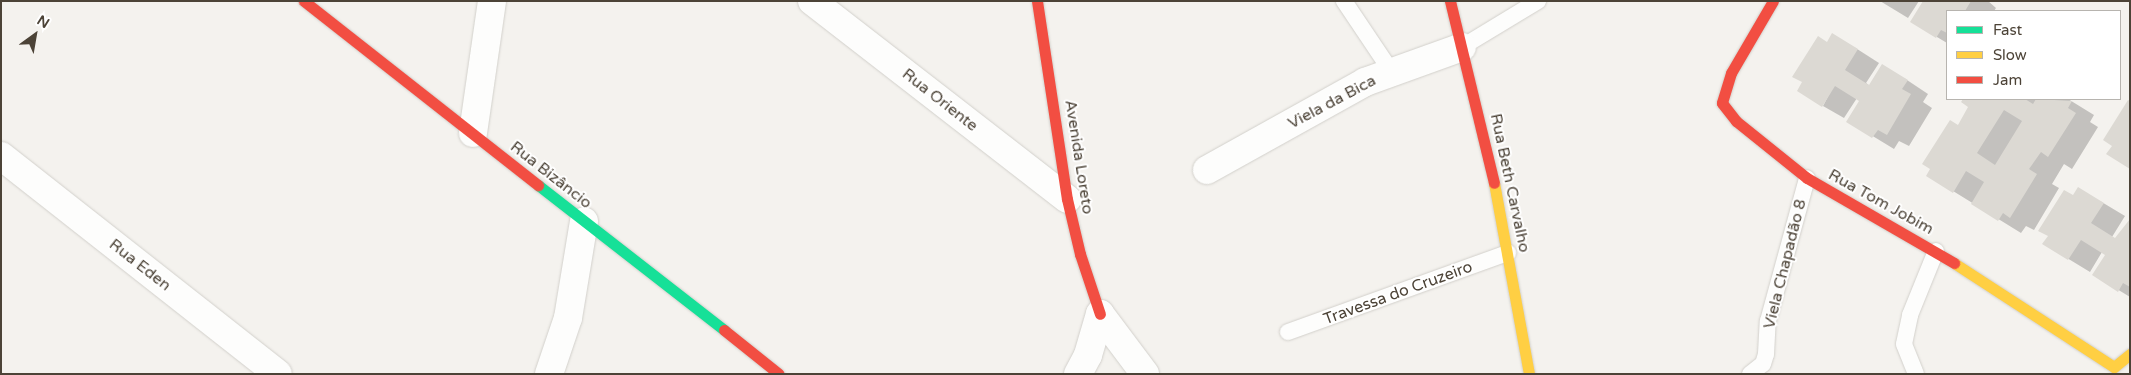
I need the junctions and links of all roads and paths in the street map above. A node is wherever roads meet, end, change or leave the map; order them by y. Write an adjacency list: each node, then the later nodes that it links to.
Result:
1 (304, 1): 11 (street, Rua Bizâncio)
2 (492, 1): 11 (street)
3 (812, 1): 15 (street, Rua Oriente)
4 (1037, 1): 15 (street, Avenida Loreto)
5 (1344, 1): 10 (lane)
6 (1450, 1): 9 (street, Rua Beth Carvalho)
7 (1538, 1): 9 (lane)
8 (1773, 1): 14 (street, Rua Tom Jobim)
9 (1462, 47): 10 (street, Viela da Bica); 18 (street, Rua Beth Carvalho)
10 (1391, 71): 13 (street, Viela da Bica)
11 (473, 133): 16 (street, Rua Bizâncio)
12 (1, 156): 23 (street, Rua Eden)
13 (1207, 170)
14 (1807, 178): 17 (street, Rua Tom Jobim); 29 (lane, Viela Chapadão 8)
15 (1067, 199): 19 (street, Avenida Loreto)
16 (584, 221): 24 (street); 25 (street, Rua Bizâncio)
17 (1936, 251): 22 (street, Rua Tom Jobim); 30 (lane)
18 (1508, 253): 20 (lane, Travessa do Cruzeiro); 28 (street, Rua Beth Carvalho)
19 (1100, 314): 26 (street); 27 (street)
20 (1288, 332)
21 (2130, 354): 22 (street, Rua Tom Jobim)
22 (2113, 370)
23 (278, 374)
24 (549, 374)
25 (779, 374)
26 (1078, 374)
27 (1145, 374)
28 (1529, 374)
29 (1750, 374)
30 (1916, 374)

